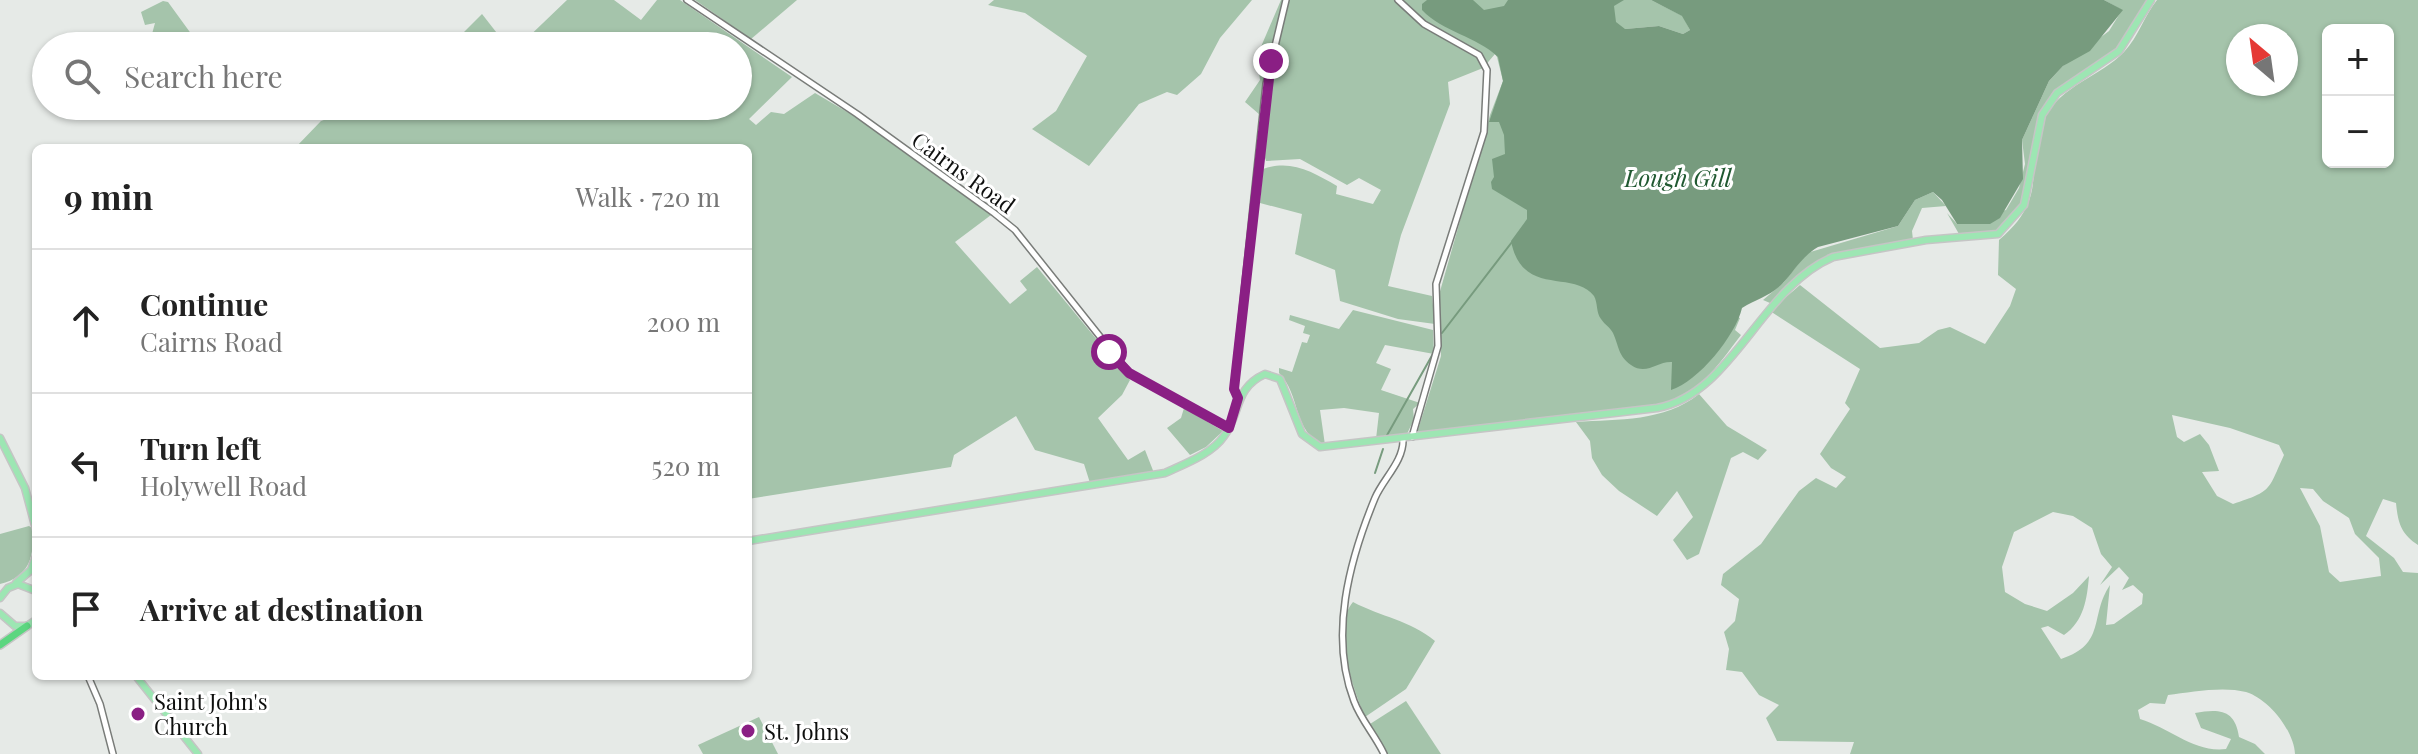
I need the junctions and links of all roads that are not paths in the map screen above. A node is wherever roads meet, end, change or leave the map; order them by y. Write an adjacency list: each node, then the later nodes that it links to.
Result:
1 (687, 0): 5 (street, Cairns Road)
2 (1286, 0): 7 (street)
3 (1398, 0): 10 (street)
4 (2151, 0): 10 (main road)
5 (735, 32)
6 (752, 44): 8 (street, Cairns Road)
7 (1238, 398): 8 (main road); 11 (main road)
8 (1229, 428): 13 (main road)
9 (0, 438): 12 (main road)
10 (1412, 438): 11 (main road)
11 (1403, 439): 26 (street)
12 (32, 514)
13 (752, 540)
14 (32, 567): 15 (main road)
15 (7, 587): 16 (main road); 17 (main road)
16 (32, 589)
17 (0, 598)
18 (0, 613): 19 (main road)
19 (32, 623)
20 (32, 624): 21 (highway)
21 (0, 645)
22 (90, 680): 24 (street)
23 (139, 680): 25 (main road)
24 (113, 754)
25 (198, 754)
26 (1384, 754)

